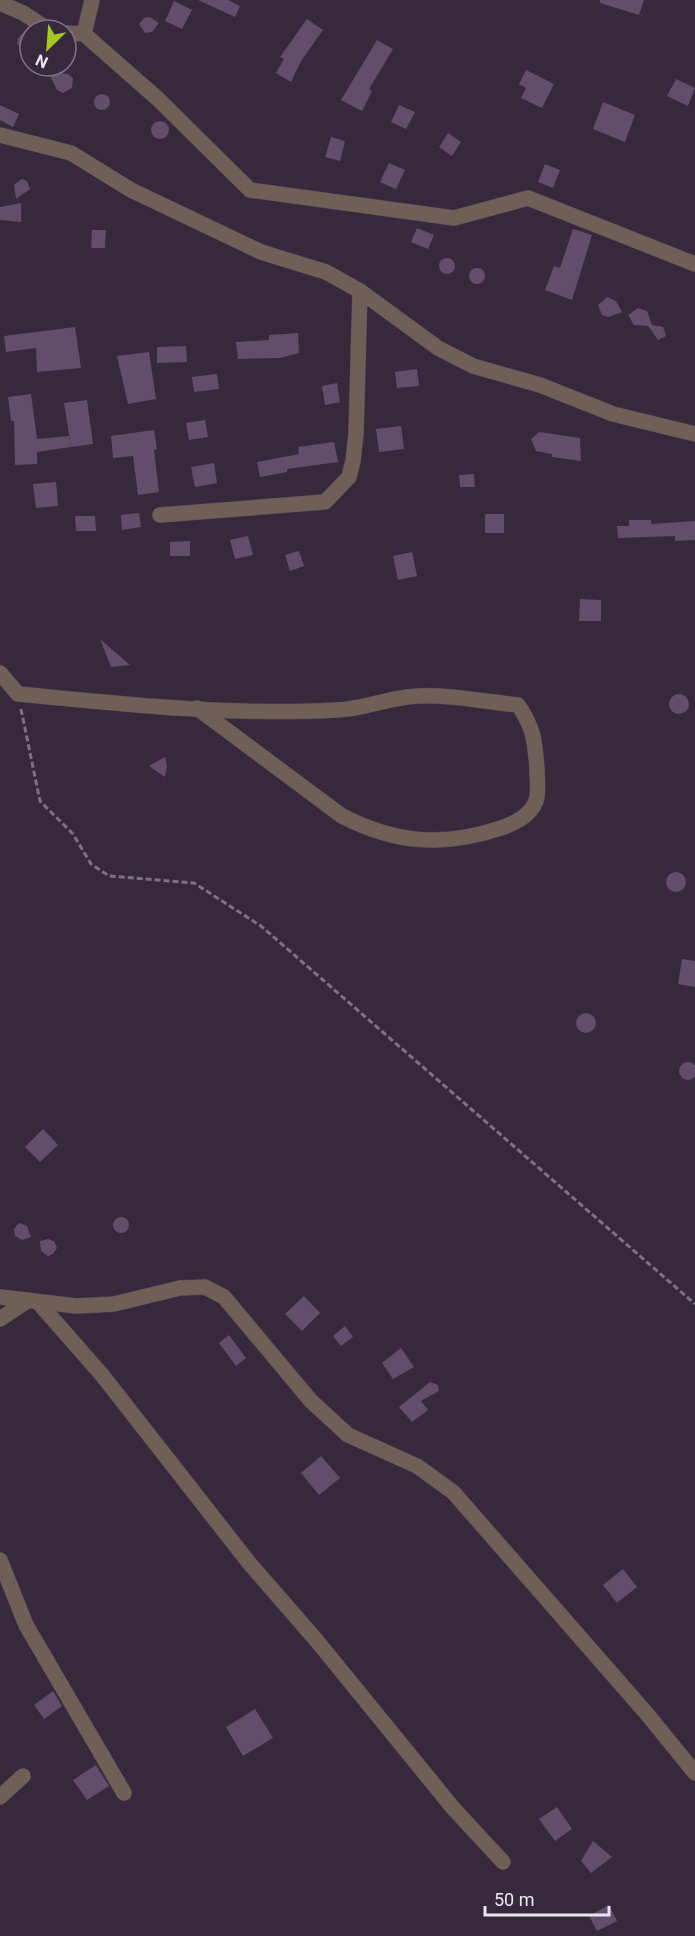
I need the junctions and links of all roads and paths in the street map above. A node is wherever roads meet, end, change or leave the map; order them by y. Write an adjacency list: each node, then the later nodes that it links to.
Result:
1 (92, 0): 5 (street)
2 (0, 3): 3 (street)
3 (30, 18)
4 (78, 34): 5 (street)
5 (84, 34): 7 (street)
6 (0, 135): 8 (street)
7 (695, 264)
8 (360, 291): 9 (street); 10 (street)
9 (695, 434)
10 (160, 515)
11 (2, 672): 12 (street)
12 (18, 694): 13 (street); 16 (path)
13 (197, 708): 13 (street)
14 (0, 1297): 15 (street)
15 (33, 1301): 17 (street); 19 (street); 23 (street)
16 (695, 1304)
17 (0, 1319)
18 (0, 1560): 21 (street)
19 (695, 1773)
20 (23, 1776): 22 (street)
21 (124, 1793)
22 (0, 1797)
23 (502, 1862)

